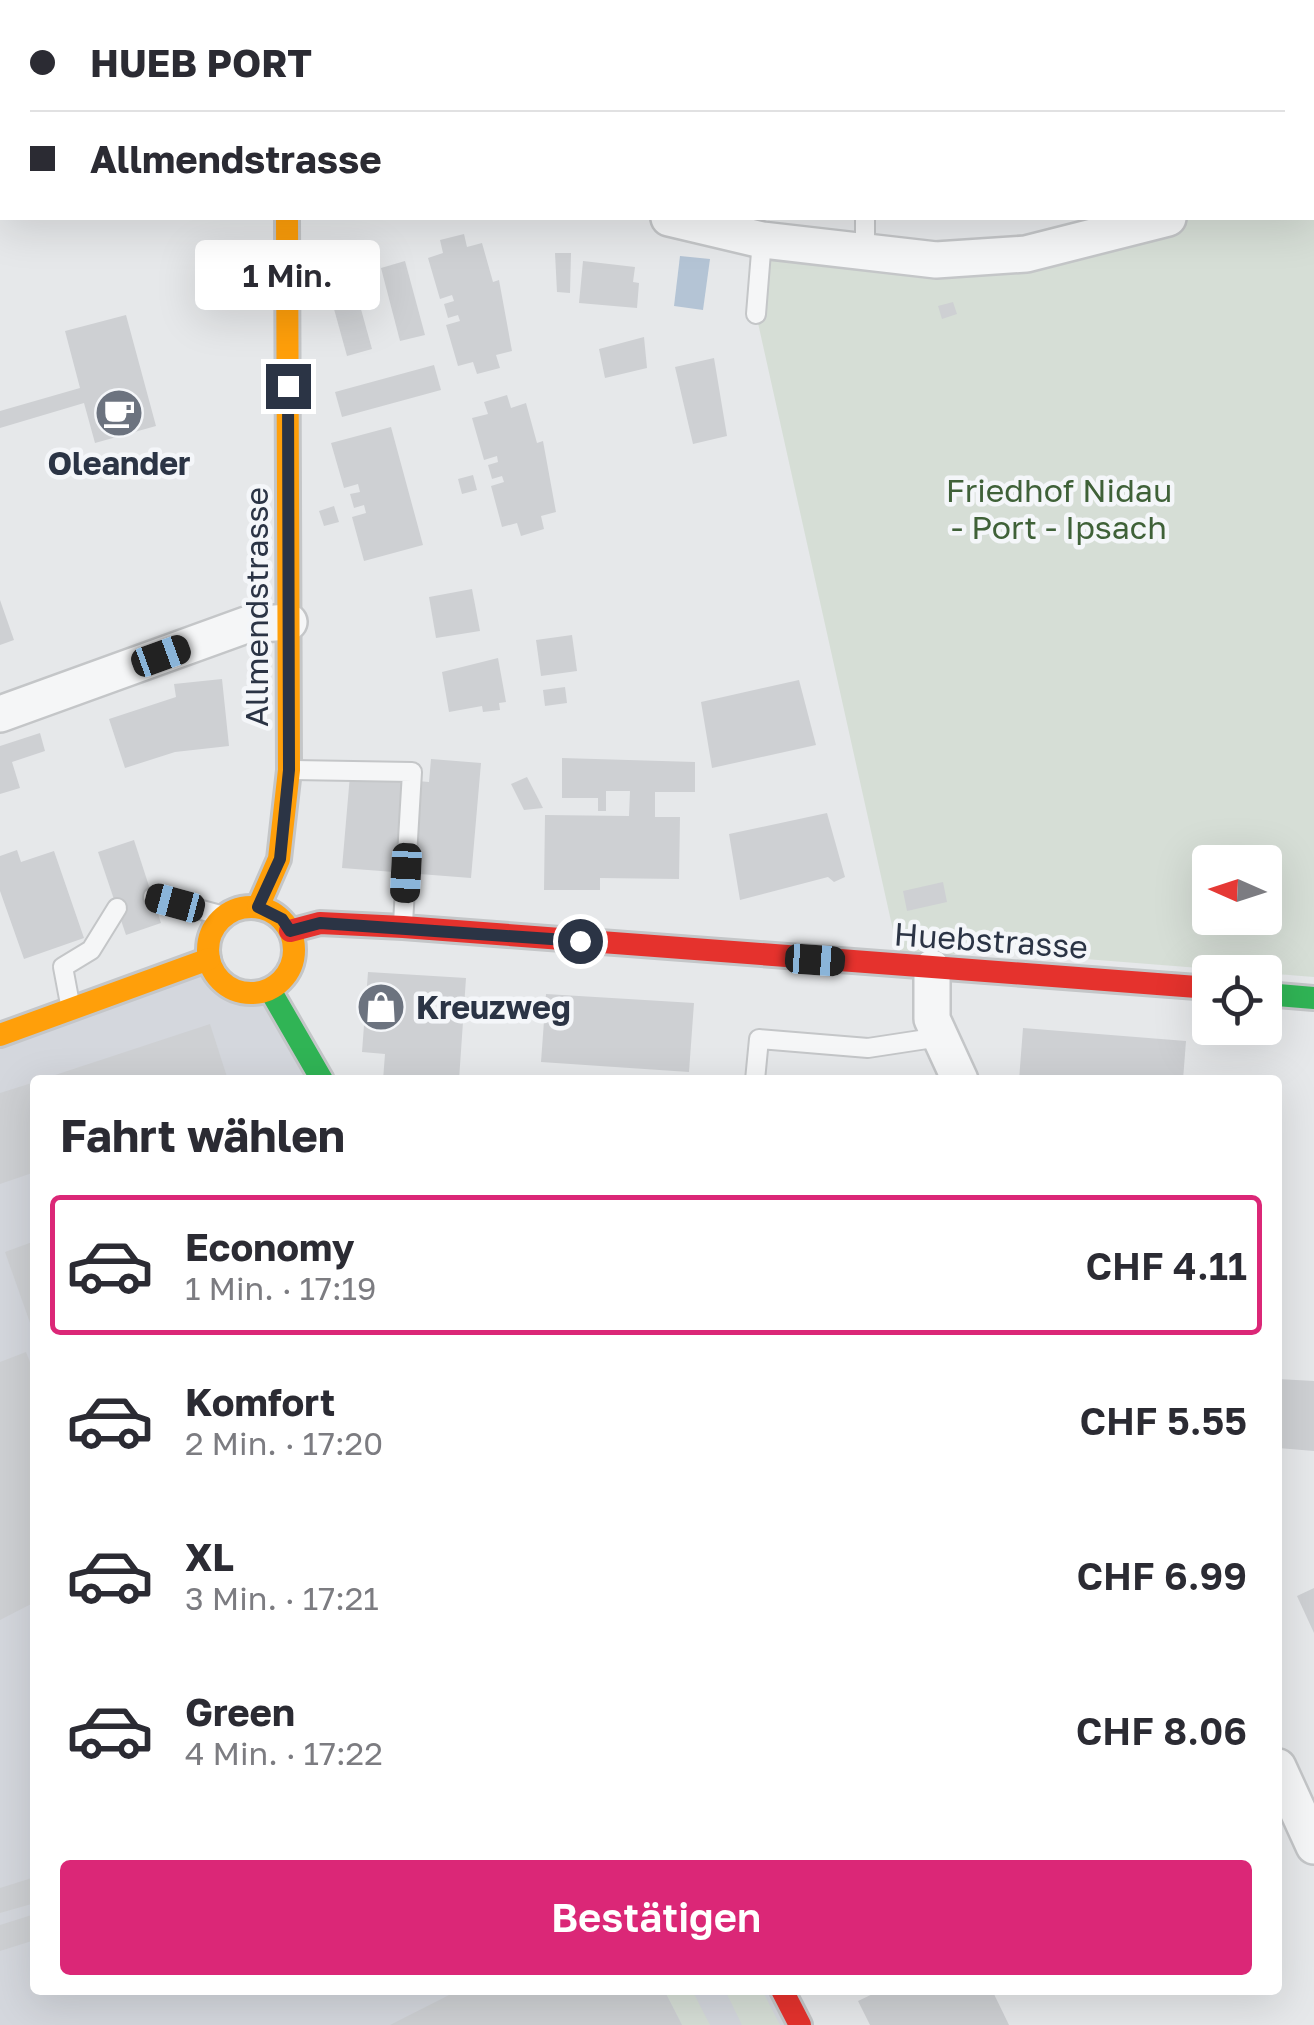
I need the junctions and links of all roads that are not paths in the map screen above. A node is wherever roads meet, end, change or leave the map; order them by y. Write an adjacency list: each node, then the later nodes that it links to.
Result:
1 (288, 220): 7 (main road, Allmendstrasse)
2 (680, 220): 5 (street)
3 (1160, 220): 4 (street)
4 (865, 234): 5 (street)
5 (762, 240): 6 (lane)
6 (756, 314)
7 (289, 622): 8 (street); 9 (main road, Allmendstrasse)
8 (0, 714)
9 (289, 770): 11 (main road, Allmendstrasse); 14 (lane)
10 (153, 898): 13 (lane)
11 (258, 907): 13 (main road); 15 (main road)
12 (117, 908): 22 (lane)
13 (224, 916): 16 (main road)
14 (403, 927): 15 (main road, Huebstrasse); 17 (main road, Huebstrasse)
15 (290, 931): 19 (main road)
16 (209, 960): 19 (main road); 22 (main road)
17 (932, 968): 18 (main road, Huebstrasse); 24 (street)
18 (1192, 987)
19 (270, 990): 25 (main road)
20 (1282, 995): 21 (main road)
21 (1314, 998)
22 (72, 1010): 23 (main road)
23 (0, 1035)
24 (940, 1036): 26 (lane); 27 (street)
25 (319, 1075)
26 (755, 1075)
27 (958, 1075)
28 (1282, 1776): 29 (street)
29 (1314, 1846)
30 (785, 1995): 31 (main road)
31 (800, 2025)

